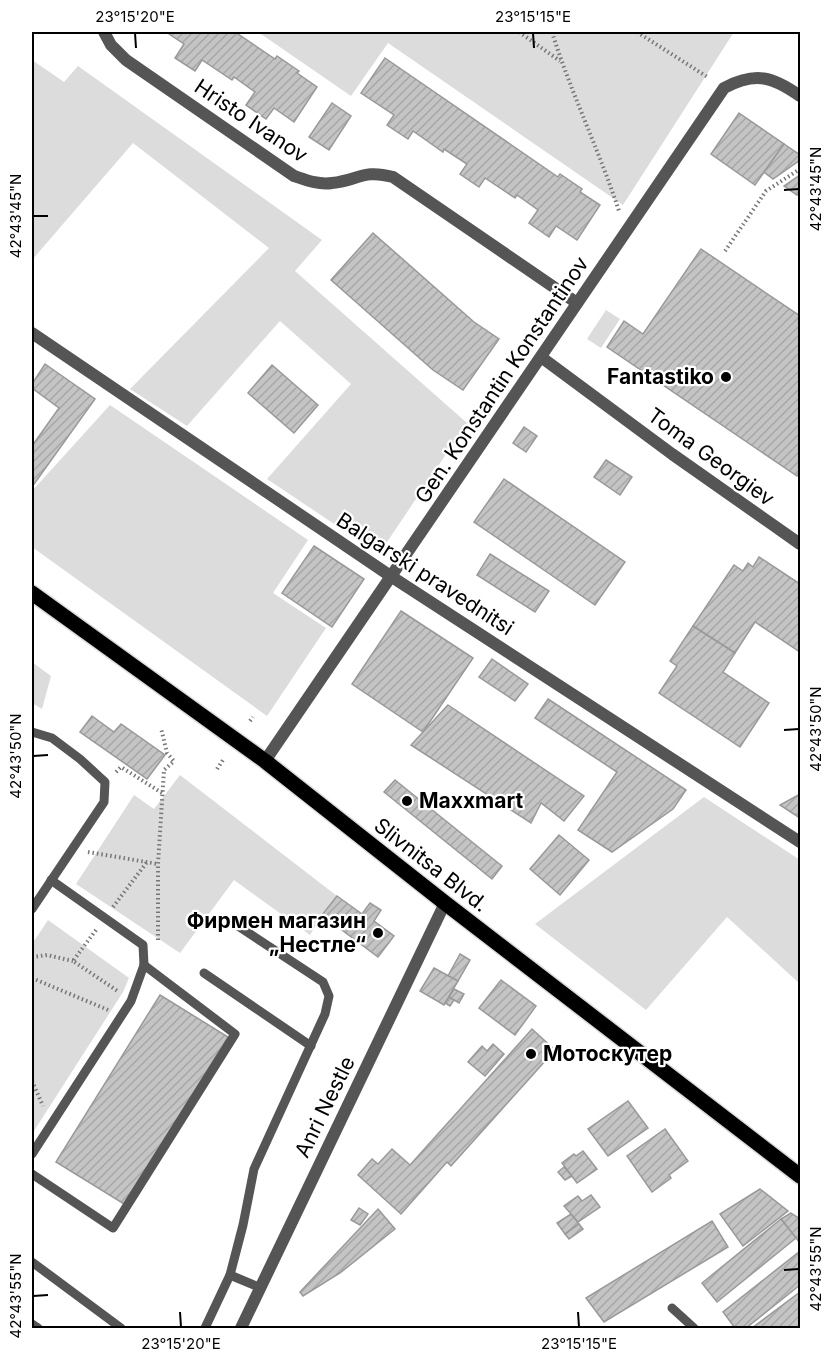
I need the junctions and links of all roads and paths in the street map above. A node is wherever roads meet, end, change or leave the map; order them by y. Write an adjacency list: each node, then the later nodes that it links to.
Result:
1 (104, 32): 11 (street, Hristo Ivanov)
2 (519, 32): 5 (path)
3 (552, 32): 5 (path)
4 (637, 32): 6 (path)
5 (561, 61): 9 (path)
6 (724, 88): 7 (street); 9 (street, Gen. Konstantin Konstantinov)
7 (801, 96)
8 (801, 169): 10 (path)
9 (626, 232): 11 (street, Gen. Konstantin Konstantinov)
10 (725, 251)
11 (577, 303): 13 (street, Gen. Konstantin Konstantinov)
12 (32, 333): 15 (street, Balgarski pravednitsi)
13 (541, 357): 14 (street, Toma Georgiev); 15 (street, Gen. Konstantin Konstantinov)
14 (801, 544)
15 (392, 577): 20 (street, Gen. Konstantin Konstantinov); 24 (street, Balgarski pravednitsi)
16 (32, 593): 20 (main road, Slivnitsa Blvd.)
17 (161, 728): 23 (path)
18 (32, 732): 22 (lane)
19 (223, 760): 21 (path)
20 (265, 761): 28 (main road, Slivnitsa Blvd.)
21 (217, 769)
22 (105, 782): 23 (path); 25 (lane)
23 (162, 794): 26 (path)
24 (801, 842)
25 (72, 849): 26 (path); 27 (lane)
26 (158, 864): 33 (path)
27 (51, 880): 29 (lane); 33 (lane)
28 (445, 903): 42 (main road, Slivnitsa Blvd.); 45 (street, Anri Nestle)
29 (32, 909)
30 (235, 924): 37 (lane)
31 (32, 957): 32 (path)
32 (73, 961)
33 (148, 967): 36 (lane); 41 (lane)
34 (204, 973): 37 (lane)
35 (32, 978): 36 (path)
36 (122, 1016): 39 (lane)
37 (311, 1046): 44 (lane)
38 (32, 1081): 39 (path)
39 (52, 1123): 40 (lane)
40 (32, 1154)
41 (32, 1174)
42 (801, 1176)
43 (32, 1262): 49 (lane)
44 (230, 1275): 45 (lane); 50 (lane)
45 (261, 1288): 51 (street, Anri Nestle)
46 (672, 1308): 52 (lane)
47 (32, 1324): 48 (lane)
48 (38, 1329)
49 (121, 1329)
50 (205, 1329)
51 (241, 1329)
52 (694, 1329)

